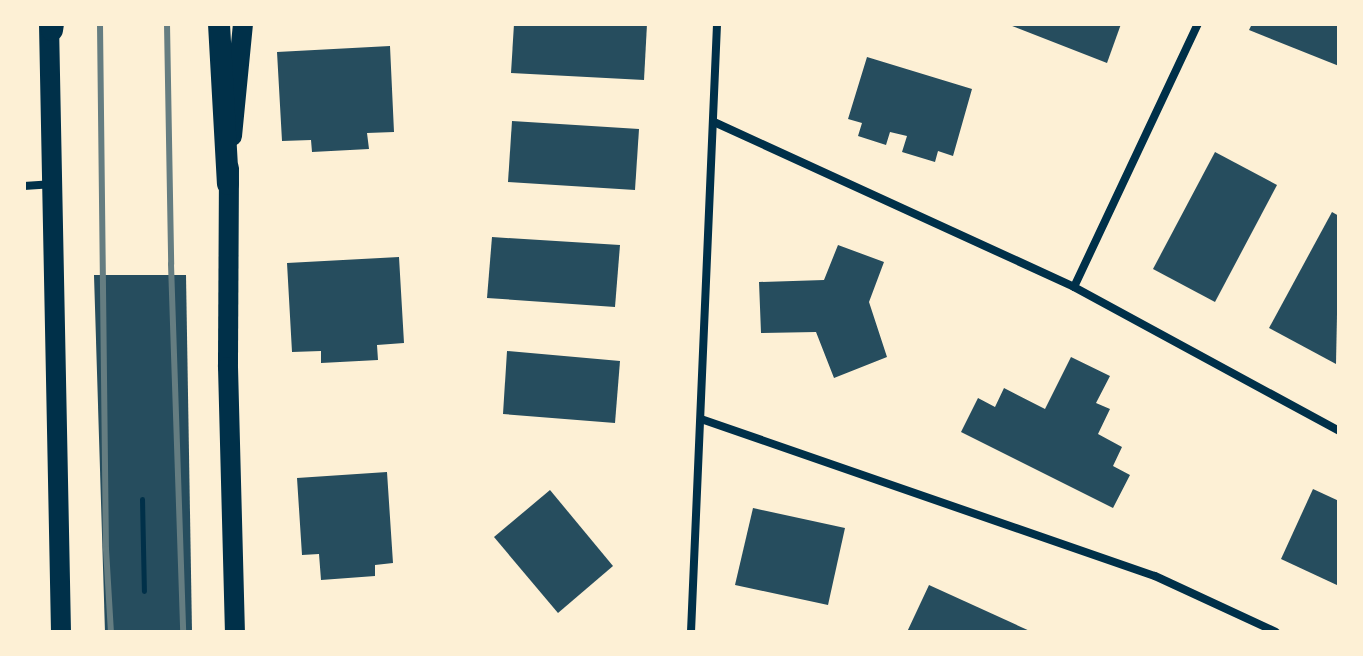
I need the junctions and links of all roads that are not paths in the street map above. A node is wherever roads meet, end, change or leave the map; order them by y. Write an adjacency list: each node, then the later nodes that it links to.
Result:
1 (219, 24): 8 (highway)
2 (243, 24): 8 (main road)
3 (717, 24): 6 (street)
4 (1198, 24): 10 (street)
5 (51, 26): 7 (main road)
6 (714, 122): 10 (street); 11 (street)
7 (50, 184): 9 (street); 13 (main road)
8 (228, 184): 14 (main road)
9 (24, 186)
10 (1074, 287): 12 (street)
11 (701, 419): 15 (street); 16 (street)
12 (1339, 431)
13 (61, 632)
14 (235, 632)
15 (691, 632)
16 (1276, 632)

